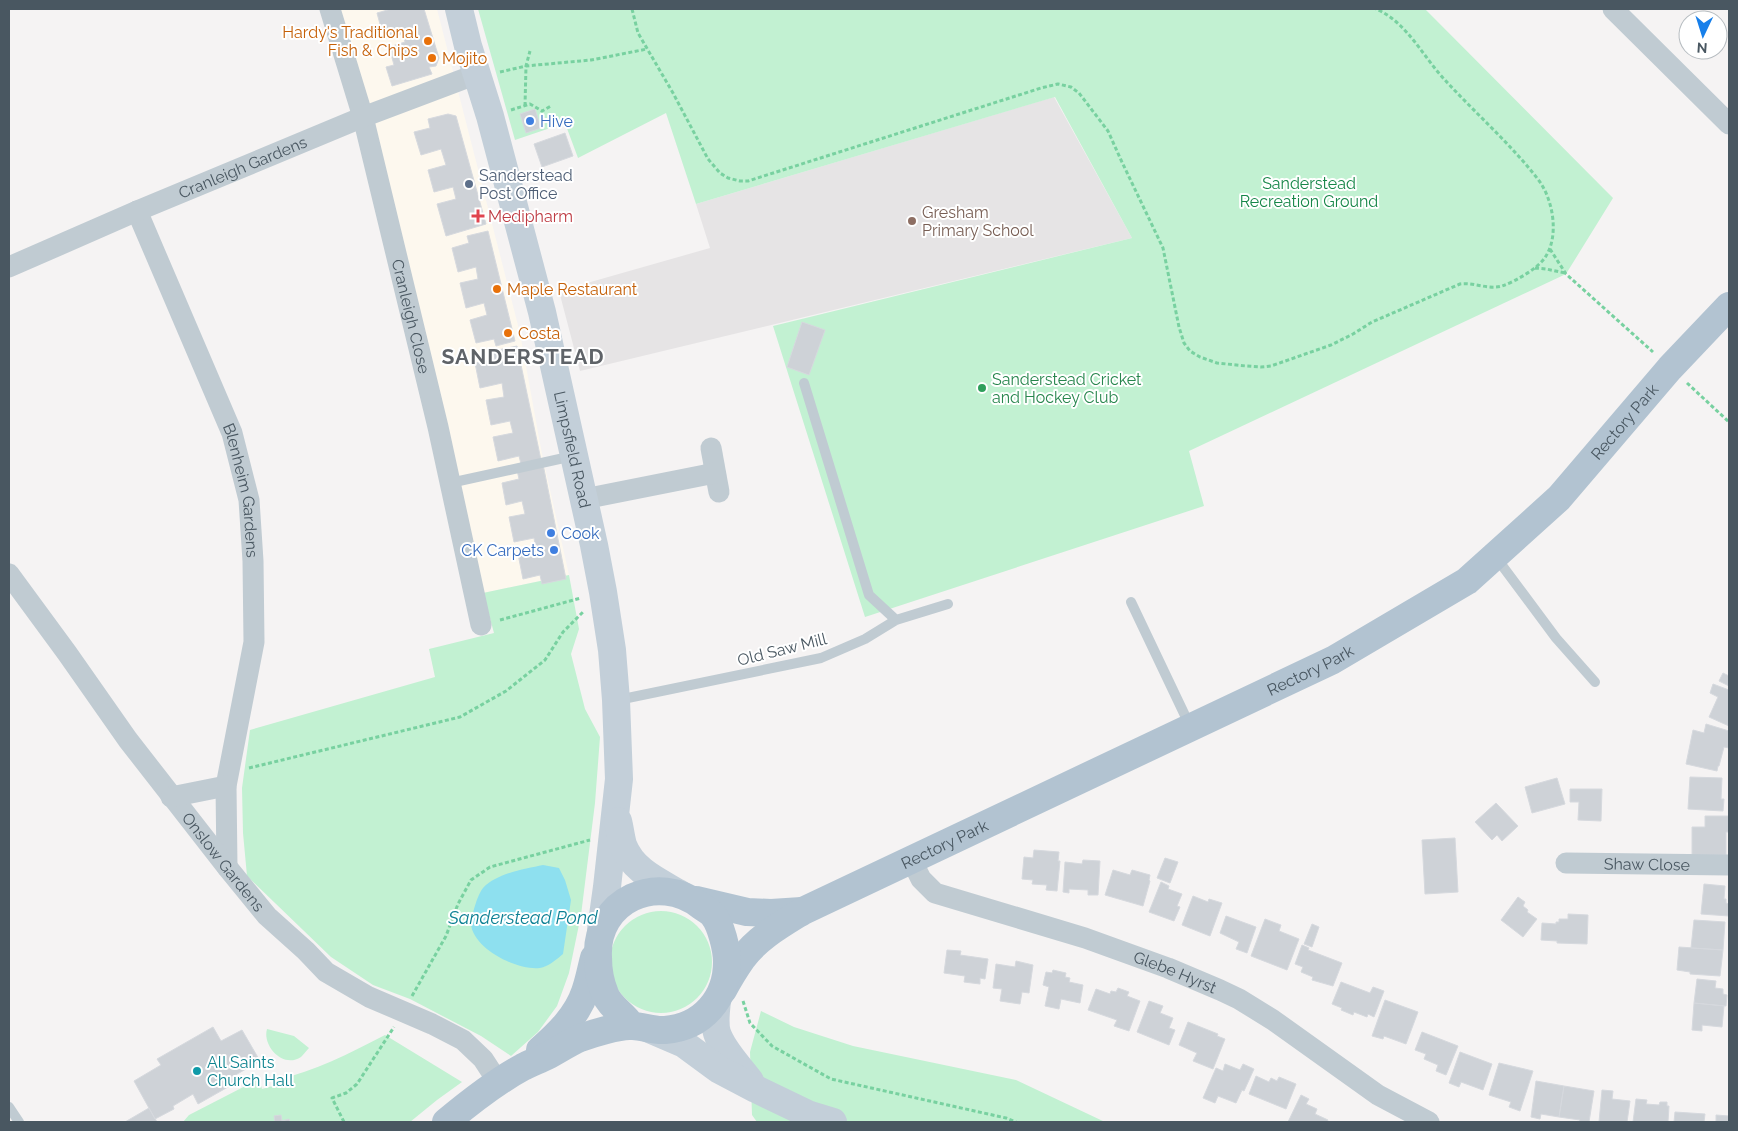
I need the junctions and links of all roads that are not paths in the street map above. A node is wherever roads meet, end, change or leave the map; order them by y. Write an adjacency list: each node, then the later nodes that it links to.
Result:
1 (330, 9): 5 (street, Cranleigh Close)
2 (459, 9): 4 (main road, Limpsfield Road)
3 (1613, 9): 6 (street)
4 (477, 74): 5 (street, Cranleigh Gardens); 12 (main road, Limpsfield Road)
5 (363, 116): 7 (street, Cranleigh Gardens); 13 (street, Cranleigh Close)
6 (1729, 124)
7 (137, 211): 8 (street, Cranleigh Gardens); 24 (street, Blenheim Gardens)
8 (9, 267)
9 (1729, 306): 15 (main road, Rectory Park)
10 (804, 383): 19 (lane)
11 (711, 448): 14 (street)
12 (574, 456): 13 (lane); 14 (main road, Limpsfield Road)
13 (450, 483): 20 (street, Cranleigh Close)
14 (584, 500): 22 (main road, Limpsfield Road)
15 (1495, 556): 21 (lane); 23 (main road, Rectory Park)
16 (10, 576): 25 (street, Onslow Gardens)
17 (1130, 602): 23 (lane)
18 (948, 604): 19 (lane, Old Saw Mill)
19 (896, 620): 22 (lane, Old Saw Mill)
20 (481, 626)
21 (1595, 682)
22 (616, 700): 26 (main road, Limpsfield Road)
23 (1190, 727): 27 (main road, Rectory Park)
24 (228, 776): 25 (street); 30 (street, Blenheim Gardens)
25 (171, 797): 30 (street, Onslow Gardens)
26 (614, 822): 31 (main road, Limpsfield Road); 33 (main road, Limpsfield Road)
27 (910, 859): 32 (main road, Rectory Park); 43 (street, Glebe Hyrst)
28 (1566, 863): 29 (street, Shaw Close)
29 (1729, 865)
30 (227, 867): 37 (street, Onslow Gardens)
31 (687, 897): 32 (main road, Rectory Park); 33 (main road); 34 (main road)
32 (804, 911): 34 (main road, Rectory Park)
33 (599, 937): 35 (main road); 36 (main road)
34 (727, 995): 35 (main road); 38 (main road)
35 (640, 1027): 36 (main road); 38 (main road)
36 (523, 1067): 37 (main road)
37 (498, 1082): 41 (main road)
38 (756, 1089): 42 (main road)
39 (9, 1107): 40 (lane)
40 (20, 1122)
41 (446, 1122)
42 (834, 1122)
43 (1429, 1122)

